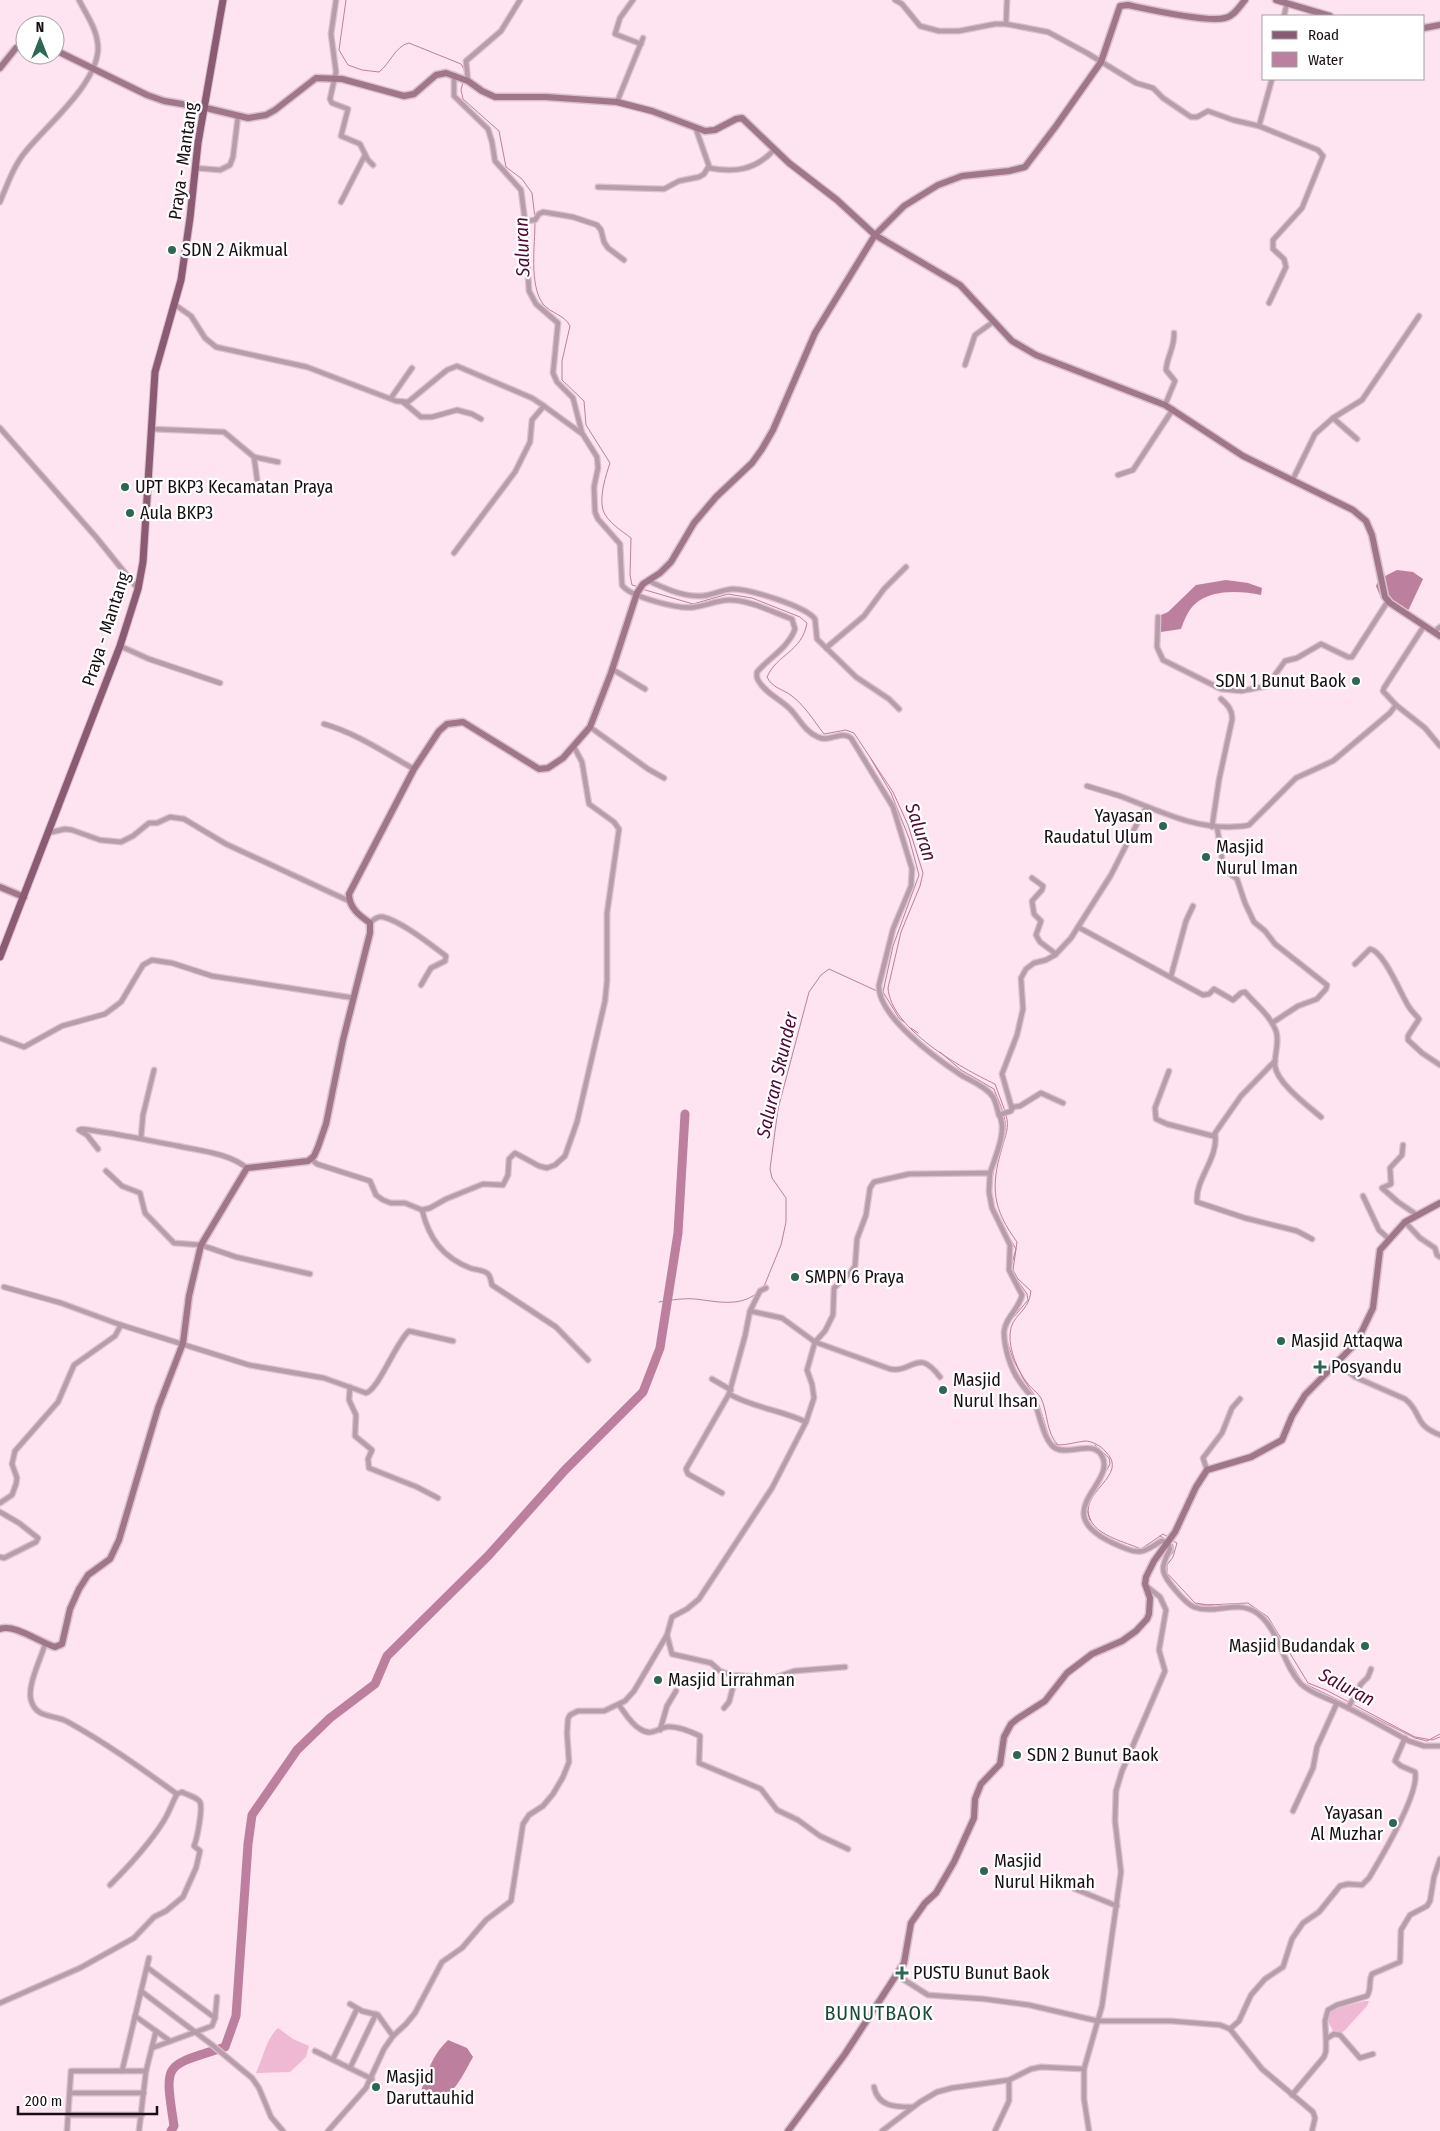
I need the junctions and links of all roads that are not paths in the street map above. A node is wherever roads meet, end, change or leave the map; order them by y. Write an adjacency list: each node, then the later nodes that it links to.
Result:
1 (79, 0): 22 (street)
2 (223, 0): 27 (main road, Praya - Mantang)
3 (336, 0): 24 (street)
4 (520, 0): 23 (street)
5 (633, 0): 17 (street)
6 (895, 0): 13 (street)
7 (1007, 0): 13 (street)
8 (1245, 0): 20 (street)
9 (1276, 0): 10 (street)
10 (1287, 3): 11 (street); 12 (street)
11 (1284, 15)
12 (1327, 15)
13 (1006, 24): 20 (street)
14 (1440, 25): 15 (street)
15 (1425, 28)
16 (643, 38): 17 (street)
17 (641, 44): 26 (street)
18 (15, 49): 21 (street)
19 (65, 55): 22 (street)
20 (1101, 62): 29 (street); 40 (street)
21 (0, 68)
22 (93, 68): 27 (street); 37 (street)
23 (462, 78): 24 (street); 26 (street); 39 (street)
24 (336, 79): 28 (street); 32 (street)
25 (1272, 80): 29 (street)
26 (617, 102): 30 (street)
27 (206, 108): 28 (street); 34 (main road, Praya - Mantang)
28 (238, 116): 34 (street)
29 (1259, 126): 42 (street)
30 (696, 129): 31 (street); 35 (street)
31 (774, 150): 35 (street); 40 (street)
32 (365, 155): 33 (street); 38 (street)
33 (373, 164)
34 (195, 168): 43 (main road, Praya - Mantang)
35 (709, 168): 36 (street)
36 (598, 187)
37 (0, 202)
38 (342, 202)
39 (527, 220): 41 (street); 58 (street)
40 (875, 235): 45 (street); 67 (street)
41 (624, 260)
42 (1269, 303)
43 (174, 304): 49 (street); 57 (main road, Praya - Mantang)
44 (1419, 316): 54 (street)
45 (993, 322): 47 (street); 51 (street)
46 (1174, 333): 51 (street)
47 (965, 365)
48 (412, 368): 49 (street)
49 (391, 398): 50 (street)
50 (403, 402): 52 (street); 55 (street)
51 (1165, 405): 53 (street)
52 (544, 406): 58 (street); 65 (street)
53 (1173, 410): 62 (street); 63 (street)
54 (1333, 418): 59 (street); 63 (street)
55 (481, 419)
56 (0, 428): 68 (street)
57 (152, 429): 60 (street); 68 (main road, Praya - Mantang)
58 (582, 433): 69 (street)
59 (1357, 439)
60 (254, 457): 61 (street); 64 (street)
61 (278, 462)
62 (1118, 475)
63 (1292, 481): 70 (street)
64 (258, 486)
65 (454, 553)
66 (906, 567): 76 (street)
67 (646, 583): 69 (street); 76 (street)
68 (138, 589): 75 (main road, Praya - Mantang)
69 (636, 594): 77 (street); 114 (street)
70 (1388, 601): 71 (street); 72 (street)
71 (1158, 617)
72 (1424, 626): 74 (street); 81 (street)
73 (1440, 626): 74 (street)
74 (1437, 634)
75 (120, 646): 78 (street); 92 (main road, Praya - Mantang)
76 (826, 648): 82 (street)
77 (612, 669): 79 (street); 84 (street)
78 (220, 683)
79 (646, 689)
80 (1221, 699): 91 (street)
81 (1396, 705): 85 (street); 91 (street)
82 (899, 709)
83 (324, 724): 87 (street)
84 (590, 727): 86 (street); 88 (street)
85 (1440, 746)
86 (574, 747): 87 (street); 126 (street)
87 (414, 769): 96 (street)
88 (664, 778)
89 (1088, 786): 90 (street)
90 (1148, 807): 91 (street); 99 (street)
91 (1215, 827): 106 (street)
92 (48, 833): 95 (main road, Praya - Mantang); 96 (street)
93 (1032, 878): 100 (street)
94 (0, 887): 95 (street)
95 (24, 897): 101 (main road, Praya - Mantang)
96 (349, 901): 98 (street)
97 (1193, 906): 103 (street)
98 (370, 923): 104 (street); 105 (street)
99 (1078, 927): 100 (street); 103 (street)
100 (1056, 954): 113 (street)
101 (0, 957)
102 (1355, 964): 109 (street)
103 (1171, 976): 106 (street)
104 (421, 985)
105 (354, 998): 107 (street); 120 (street)
106 (1272, 1023): 108 (street)
107 (0, 1038)
108 (1275, 1061): 115 (street); 116 (street)
109 (1440, 1065)
110 (154, 1070): 117 (street)
111 (1169, 1071): 116 (street)
112 (1063, 1104): 113 (street)
113 (1011, 1109): 114 (street)
114 (1000, 1114): 123 (street)
115 (1321, 1117)
116 (1216, 1134): 129 (street)
117 (141, 1138): 119 (street); 121 (street)
118 (1403, 1146): 127 (street)
119 (98, 1149)
120 (312, 1159): 121 (street); 126 (street)
121 (247, 1168): 131 (street)
122 (106, 1171): 131 (street)
123 (990, 1173): 139 (street); 155 (street)
124 (1363, 1196): 130 (street)
125 (1440, 1202): 127 (street)
126 (422, 1210): 141 (street)
127 (1417, 1215): 128 (street)
128 (1405, 1222): 130 (street); 132 (street)
129 (1312, 1239)
130 (1389, 1239): 142 (street)
131 (201, 1245): 133 (street); 140 (street)
132 (1440, 1258)
133 (310, 1274)
134 (4, 1287): 137 (street)
135 (766, 1288): 136 (street)
136 (750, 1311): 139 (street); 146 (street)
137 (121, 1325): 140 (street); 153 (street)
138 (452, 1341): 145 (street)
139 (815, 1342): 143 (street); 148 (street)
140 (183, 1343): 145 (street); 160 (street)
141 (588, 1360)
142 (1337, 1362): 149 (street); 150 (street)
143 (940, 1377)
144 (712, 1379): 146 (street)
145 (350, 1388): 152 (street)
146 (730, 1392): 148 (street); 151 (street)
147 (1240, 1399): 150 (street)
148 (806, 1422): 159 (street)
149 (1440, 1435)
150 (1207, 1470): 155 (street)
151 (722, 1493)
152 (438, 1498)
153 (0, 1503)
154 (0, 1512): 156 (street)
155 (1168, 1541): 157 (street); 165 (street)
156 (0, 1557)
157 (1145, 1584): 178 (street); 181 (street)
158 (0, 1629): 160 (street)
159 (667, 1634): 163 (street); 166 (street)
160 (45, 1644): 172 (street)
161 (845, 1668): 163 (street)
162 (1371, 1669): 167 (street)
163 (736, 1676): 168 (street)
164 (676, 1691): 169 (street)
165 (1337, 1703): 167 (street); 173 (street)
166 (619, 1705): 169 (street); 194 (street)
167 (1349, 1705): 170 (street)
168 (724, 1708)
169 (660, 1730): 174 (street)
170 (1405, 1738): 171 (street); 191 (street)
171 (1440, 1746)
172 (177, 1794): 176 (street); 184 (street)
173 (1293, 1811)
174 (848, 1849)
175 (1440, 1859): 195 (street)
176 (110, 1886)
177 (1075, 1889): 178 (street)
178 (1117, 1906): 190 (street)
179 (149, 1958): 180 (street)
180 (148, 1968): 182 (street); 189 (street)
181 (898, 1976): 190 (street); 218 (street)
182 (141, 1991): 188 (street); 193 (street)
183 (217, 1998): 189 (street)
184 (0, 2003)
185 (350, 2004): 186 (street)
186 (357, 2009): 187 (street); 200 (street)
187 (376, 2014): 194 (street); 201 (street)
188 (135, 2016): 192 (street); 203 (street)
189 (215, 2018): 193 (street)
190 (1098, 2021): 191 (street); 202 (street)
191 (1230, 2029): 210 (street)
192 (156, 2031): 196 (street); 197 (street)
193 (194, 2032): 196 (street); 216 (street)
194 (393, 2036): 205 (street)
195 (1326, 2038): 199 (street); 210 (street)
196 (170, 2041): 197 (street)
197 (152, 2048): 204 (street)
198 (315, 2052): 200 (street)
199 (1373, 2054)
200 (333, 2059): 201 (street)
201 (350, 2068): 205 (street)
202 (1084, 2069): 206 (street); 221 (street)
203 (122, 2071): 204 (street); 209 (street)
204 (146, 2071): 208 (street)
205 (372, 2078): 217 (street)
206 (1009, 2080): 211 (street); 220 (street)
207 (874, 2087): 211 (street)
208 (144, 2093): 209 (street); 213 (street)
209 (71, 2094): 212 (street)
210 (1292, 2095): 222 (street)
211 (914, 2107): 219 (street)
212 (68, 2115): 213 (street); 214 (street)
213 (142, 2115): 215 (street)
214 (67, 2131)
215 (139, 2131)
216 (283, 2131)
217 (328, 2131)
218 (788, 2131)
219 (882, 2131)
220 (995, 2131)
221 (1089, 2131)
222 (1312, 2131)

